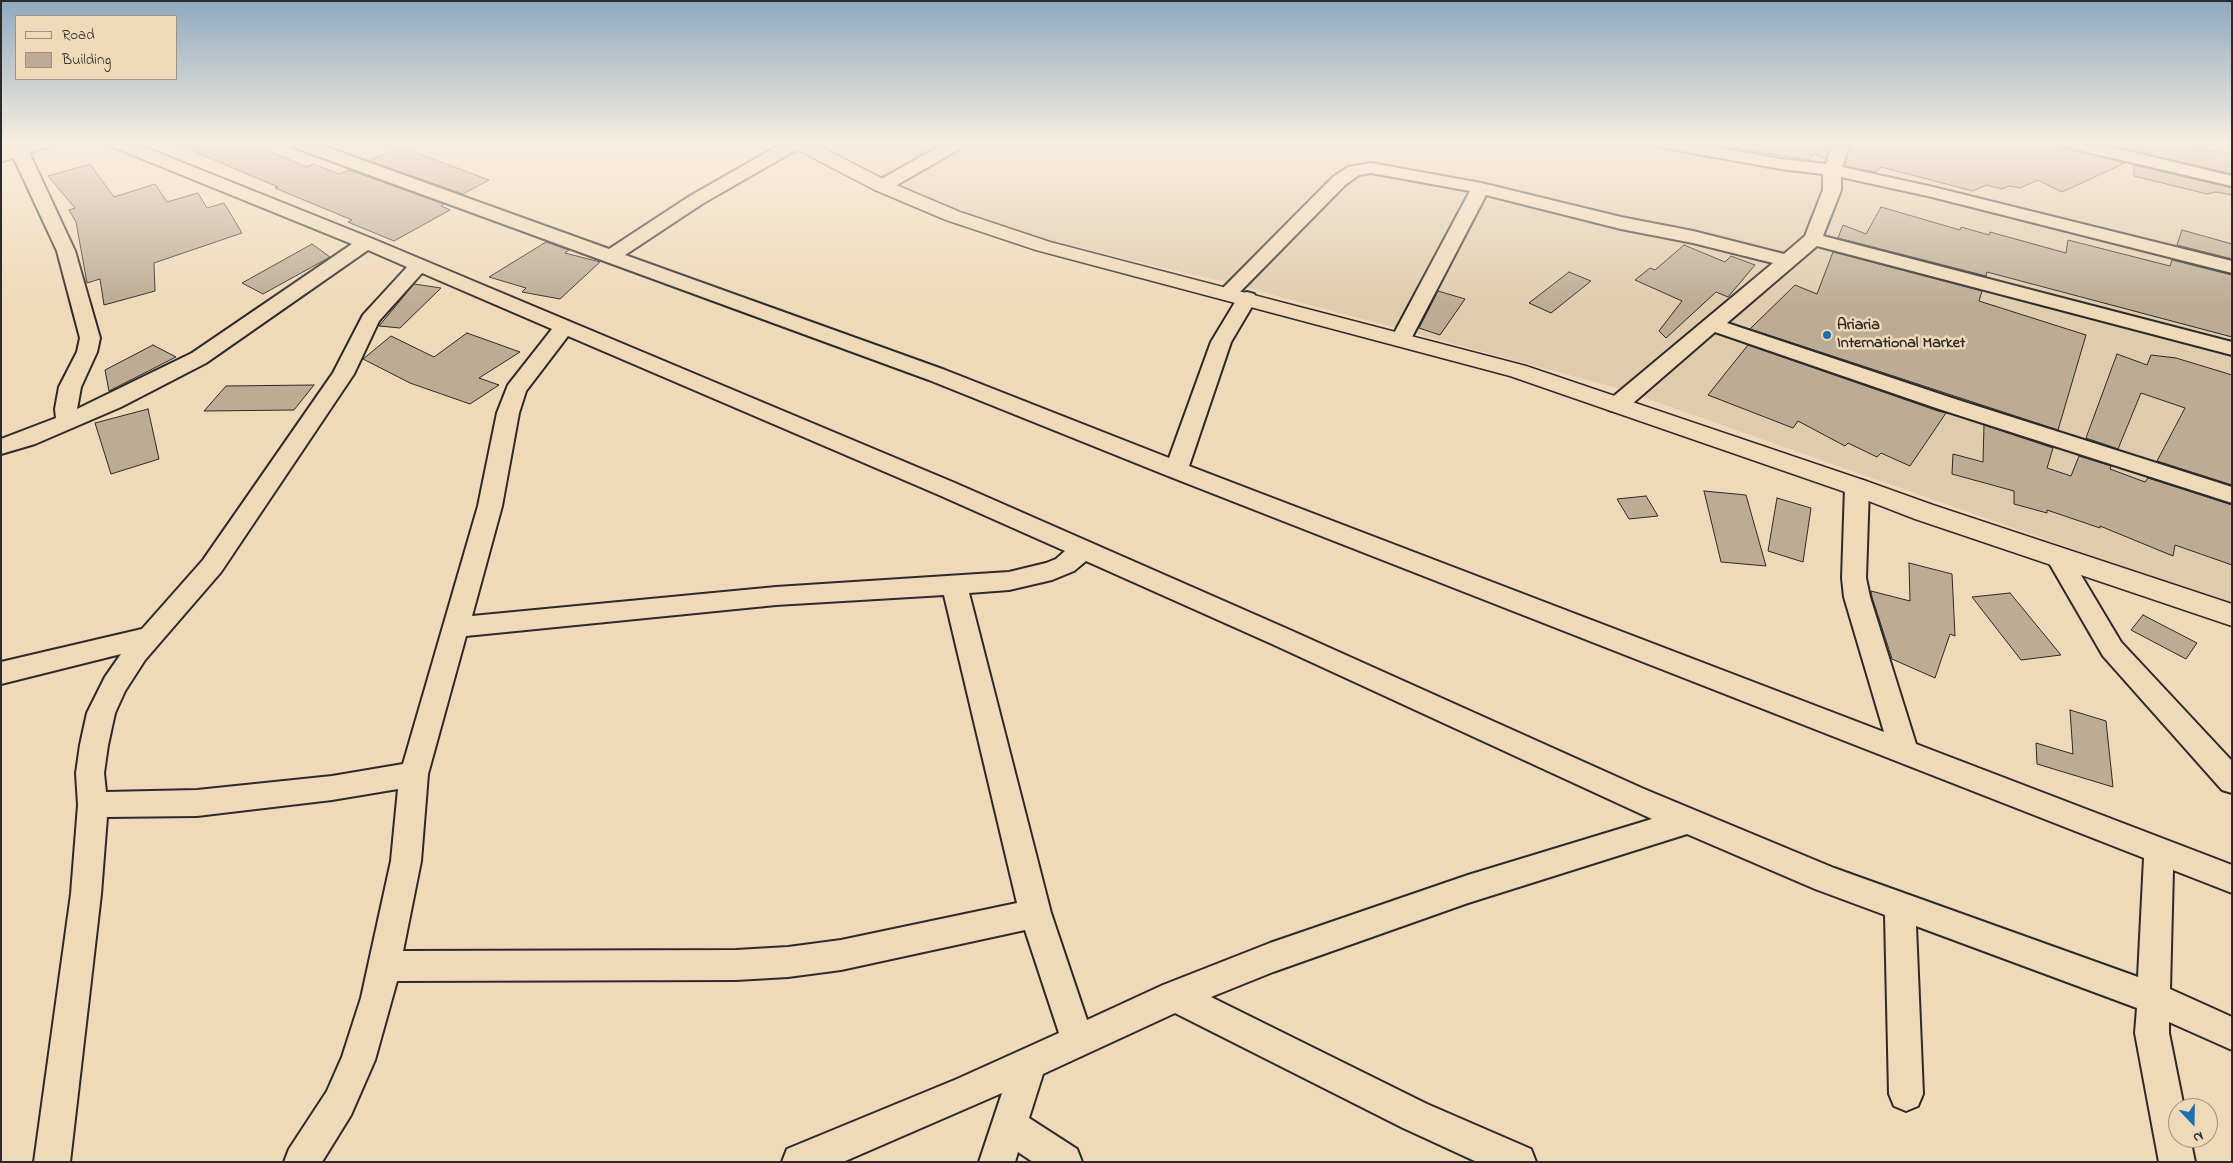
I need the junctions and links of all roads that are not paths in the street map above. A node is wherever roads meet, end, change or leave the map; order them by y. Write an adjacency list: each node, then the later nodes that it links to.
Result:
1 (35, 197): 23 (street)
2 (254, 197): 12 (street)
3 (449, 197): 13 (street)
4 (701, 197): 13 (street)
5 (909, 197): 17 (main road)
6 (1325, 197): 17 (street)
7 (1476, 197): 20 (street)
8 (1518, 197): 14 (street)
9 (1829, 197): 11 (street)
10 (1954, 197): 16 (street)
11 (1813, 239): 14 (street); 21 (street)
12 (366, 242): 15 (street); 23 (street)
13 (611, 256): 25 (street)
14 (1786, 260): 18 (street)
15 (419, 265): 19 (street); 33 (street)
16 (2232, 267)
17 (1237, 296): 20 (main road); 25 (street)
18 (1711, 324): 22 (street); 27 (street)
19 (564, 326): 28 (street); 32 (street)
20 (1401, 340): 22 (main road)
21 (2232, 350)
22 (1617, 405): 26 (main road)
23 (67, 422): 24 (street)
24 (1, 447)
25 (1176, 470): 35 (street)
26 (1857, 487): 29 (main road); 35 (street)
27 (2232, 495)
28 (1083, 549): 30 (street); 39 (street)
29 (2057, 556): 31 (main road); 37 (street)
30 (954, 584): 32 (street); 43 (street)
31 (2232, 615)
32 (457, 626): 36 (street)
33 (149, 637): 34 (street); 38 (street)
34 (1, 673)
35 (1904, 751): 40 (street)
36 (414, 774): 38 (street); 44 (street)
37 (2232, 781)
38 (93, 805): 52 (street)
39 (1688, 821): 42 (street); 45 (street)
40 (2159, 851): 41 (street); 46 (street)
41 (2232, 879)
42 (1900, 906): 46 (street); 50 (street)
43 (1035, 913): 44 (street); 48 (street)
44 (384, 966): 53 (street)
45 (1175, 996): 48 (street); 57 (street)
46 (2153, 998): 47 (street); 58 (street)
47 (2232, 1034)
48 (1078, 1041): 49 (street)
49 (1029, 1064): 51 (street); 54 (street)
50 (1906, 1094)
51 (1009, 1125): 55 (street); 56 (street)
52 (52, 1162)
53 (302, 1162)
54 (800, 1162)
55 (997, 1162)
56 (1064, 1162)
57 (1518, 1162)
58 (2177, 1162)

